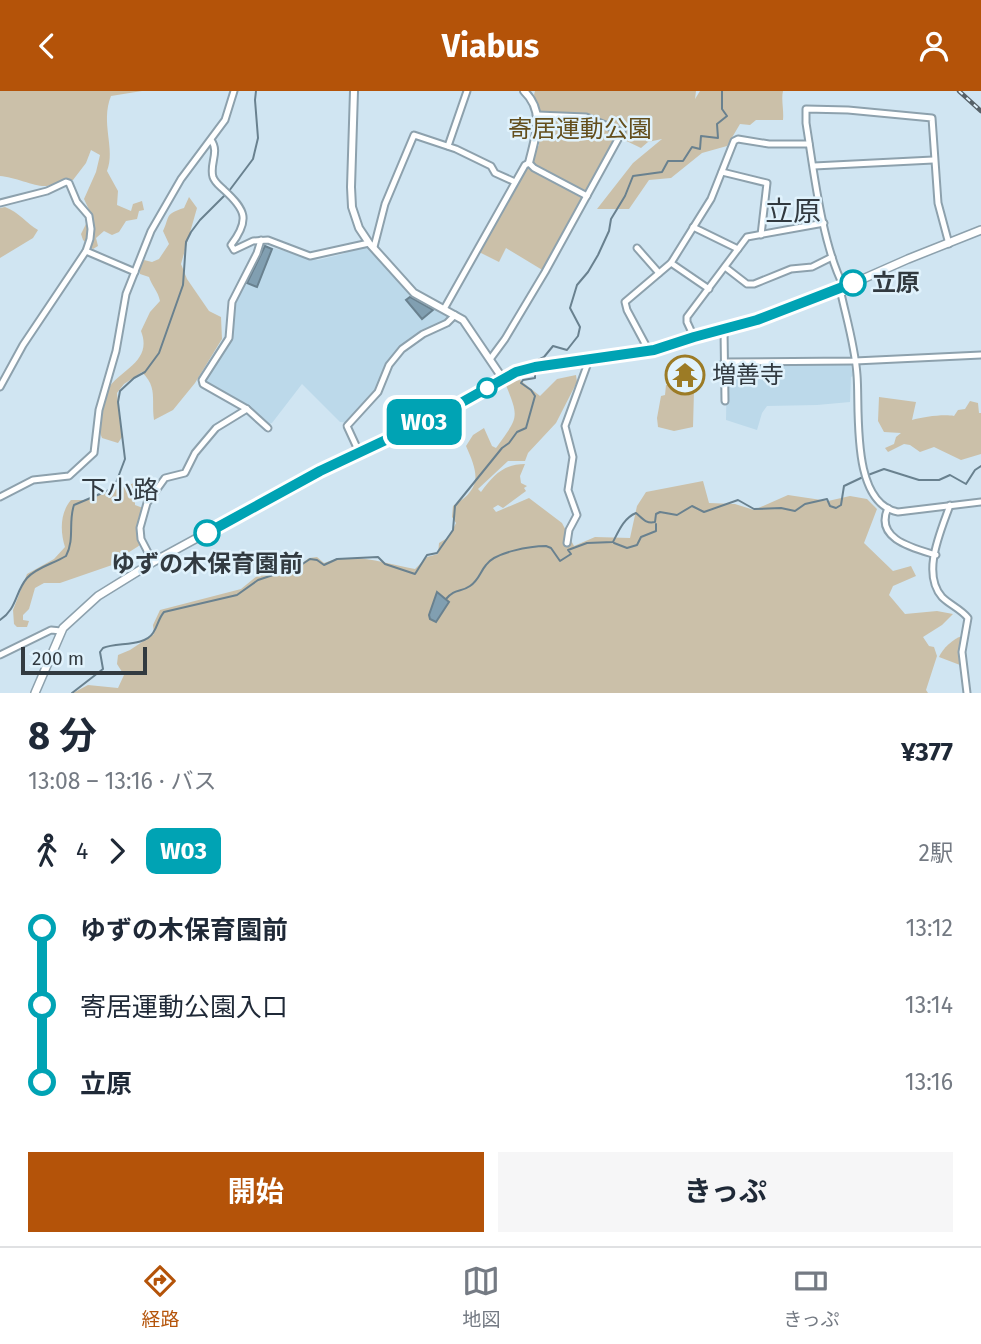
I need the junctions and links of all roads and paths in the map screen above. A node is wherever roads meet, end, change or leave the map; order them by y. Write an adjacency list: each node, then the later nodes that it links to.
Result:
1 (234, 91): 6 (street)
2 (354, 91): 22 (street)
3 (467, 91): 8 (street)
4 (524, 91): 5 (street)
5 (538, 115): 10 (street); 14 (street)
6 (211, 140): 20 (street); 29 (street)
7 (809, 143): 9 (street); 11 (street); 12 (street)
8 (448, 146): 13 (street); 22 (street)
9 (933, 160): 11 (street); 21 (street)
10 (529, 163): 13 (street); 14 (street)
11 (814, 166): 16 (street)
12 (722, 172): 17 (street); 19 (street)
13 (515, 182): 33 (street)
14 (587, 196): 39 (street)
15 (0, 203): 25 (street)
16 (824, 223): 19 (street); 26 (street)
17 (693, 227): 24 (street); 27 (street)
18 (981, 230): 21 (main road)
19 (761, 235): 24 (street)
20 (261, 240): 22 (street); 46 (street)
21 (949, 244): 31 (main road)
22 (372, 245): 33 (street)
23 (637, 248): 30 (street)
24 (738, 249): 28 (street)
25 (86, 251): 29 (street); 44 (street)
26 (832, 257): 28 (street); 31 (street)
27 (671, 263): 30 (street); 32 (street)
28 (725, 267): 32 (street)
29 (135, 272): 49 (street)
30 (659, 273): 37 (street)
31 (842, 288): 35 (main road); 41 (street)
32 (709, 289): 36 (street)
33 (444, 309): 34 (street)
34 (455, 315): 39 (street); 48 (street)
35 (724, 330): 36 (main road); 42 (street)
36 (694, 337): 37 (main road)
37 (649, 351): 40 (main road)
38 (981, 355): 41 (street)
39 (491, 358): 43 (street)
40 (589, 360): 43 (main road); 53 (street)
41 (855, 361): 42 (street); 52 (street)
42 (724, 362): 45 (street)
43 (503, 379): 48 (main road)
44 (0, 387)
45 (725, 401)
46 (247, 409): 47 (street); 55 (street)
47 (268, 428)
48 (359, 452): 55 (main road)
49 (0, 497)
50 (981, 502): 51 (street)
51 (950, 505): 52 (street); 54 (street)
52 (888, 508): 54 (street)
53 (568, 543)
54 (936, 555): 59 (street)
55 (153, 562): 56 (main road)
56 (61, 631): 57 (street); 58 (main road)
57 (0, 655)
58 (35, 693)
59 (967, 693)

